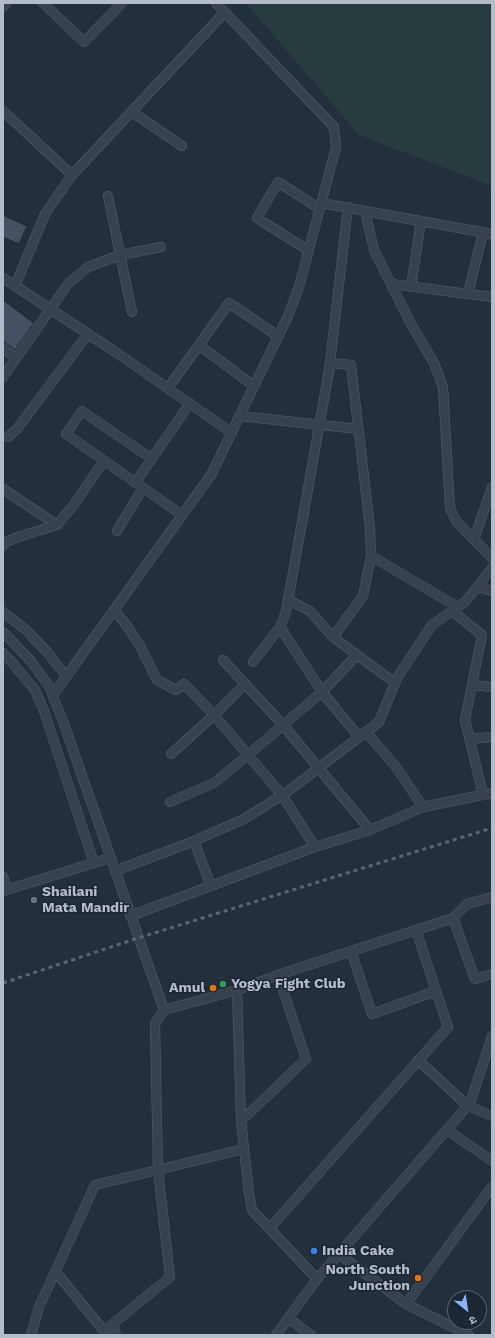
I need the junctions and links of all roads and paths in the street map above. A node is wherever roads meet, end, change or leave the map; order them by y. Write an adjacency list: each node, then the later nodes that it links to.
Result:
1 (6, 3): 5 (street)
2 (43, 3): 3 (street)
3 (122, 3)
4 (216, 3): 6 (street)
5 (3, 6)
6 (225, 12): 8 (street); 12 (street)
7 (3, 111): 10 (street)
8 (132, 112): 9 (street); 10 (street)
9 (182, 146)
10 (72, 176): 22 (street)
11 (108, 196): 19 (street)
12 (321, 206): 13 (street); 18 (street); 18 (street)
13 (348, 207): 14 (street); 33 (street)
14 (365, 210): 15 (street); 21 (street)
15 (421, 221): 16 (street); 23 (street)
16 (487, 233): 24 (street)
17 (161, 247): 19 (street)
18 (308, 251): 29 (street)
19 (120, 255): 26 (street); 27 (street)
20 (3, 278): 22 (street)
21 (391, 284): 23 (street); 51 (street)
22 (15, 286): 26 (street)
23 (411, 287): 24 (street)
24 (468, 294): 25 (street)
25 (492, 297)
26 (50, 309): 28 (street); 32 (street)
27 (132, 312)
28 (88, 334): 36 (street); 42 (street)
29 (278, 336): 30 (street); 35 (street)
30 (199, 345): 35 (street); 36 (street)
31 (3, 348): 32 (street)
32 (16, 358): 34 (street)
33 (330, 363): 39 (street); 40 (street)
34 (3, 377)
35 (254, 386): 38 (street)
36 (168, 388): 37 (street)
37 (190, 404): 41 (street); 43 (street)
38 (240, 416): 39 (street); 41 (street)
39 (319, 424): 40 (street); 58 (street)
40 (358, 428): 53 (street)
41 (232, 433): 48 (street)
42 (5, 439)
43 (152, 459): 44 (street); 45 (street)
44 (104, 461): 45 (street); 49 (street)
45 (139, 485): 48 (street); 50 (street)
46 (492, 487): 51 (street)
47 (3, 489): 49 (street)
48 (182, 515): 60 (street)
49 (57, 525): 52 (street)
50 (117, 531)
51 (474, 539): 54 (street)
52 (3, 546)
53 (371, 556): 59 (street); 64 (street)
54 (492, 558)
55 (492, 568): 56 (street)
56 (477, 587): 57 (street); 59 (street)
57 (492, 591)
58 (288, 600): 62 (street); 64 (street)
59 (455, 609): 70 (street); 72 (street)
60 (114, 610): 69 (street); 76 (street)
61 (3, 612): 69 (street)
62 (280, 627): 68 (street); 74 (street)
63 (3, 632): 75 (street)
64 (333, 637): 66 (street)
65 (3, 653): 92 (street)
66 (357, 655): 70 (street); 74 (street)
67 (222, 660): 71 (street)
68 (253, 662)
69 (66, 676): 75 (street)
70 (395, 683): 78 (street)
71 (245, 684): 76 (street); 77 (street)
72 (472, 685): 73 (street); 80 (street)
73 (492, 687)
74 (322, 692): 77 (street); 78 (street)
75 (53, 695): 91 (street)
76 (214, 715): 81 (street); 82 (street)
77 (283, 725): 82 (street); 83 (street)
78 (363, 735): 83 (street); 87 (street)
79 (492, 736): 80 (street)
80 (469, 739): 84 (street)
81 (171, 754)
82 (248, 756): 85 (street); 86 (street)
83 (318, 768): 85 (street); 88 (street)
84 (487, 794): 87 (street)
85 (282, 795): 89 (street); 90 (street)
86 (170, 802)
87 (423, 807): 88 (street)
88 (370, 830): 90 (street)
89 (194, 841): 93 (street); 95 (street)
90 (314, 847): 95 (street)
91 (110, 858): 92 (street); 93 (street)
92 (94, 863): 96 (street)
93 (115, 871): 98 (street)
94 (3, 877): 96 (street)
95 (211, 886): 98 (street)
96 (5, 890)
97 (492, 897): 99 (street)
98 (130, 916): 106 (street)
99 (453, 918): 100 (street); 102 (street)
100 (416, 930): 101 (street); 105 (street)
101 (351, 951): 103 (street); 105 (street)
102 (492, 974)
103 (278, 975): 104 (street); 111 (street)
104 (237, 990): 106 (street); 111 (street)
105 (436, 991): 108 (street)
106 (164, 1010): 115 (street)
107 (492, 1039): 109 (street)
108 (418, 1060): 109 (street); 117 (street)
109 (468, 1106): 110 (street); 112 (street)
110 (492, 1116)
111 (241, 1121): 113 (street)
112 (447, 1130): 114 (street); 118 (street)
113 (244, 1149): 115 (street); 117 (street)
114 (492, 1161)
115 (158, 1170): 119 (street); 123 (street)
116 (492, 1187): 121 (street)
117 (270, 1228): 120 (street)
118 (339, 1254): 120 (street); 121 (street)
119 (55, 1271): 123 (street); 124 (street)
120 (317, 1279): 122 (street)
121 (406, 1304): 128 (street)
122 (288, 1318): 126 (street); 127 (street)
123 (113, 1324): 125 (street)
124 (31, 1335)
125 (116, 1335)
126 (276, 1335)
127 (311, 1335)
128 (469, 1335)

